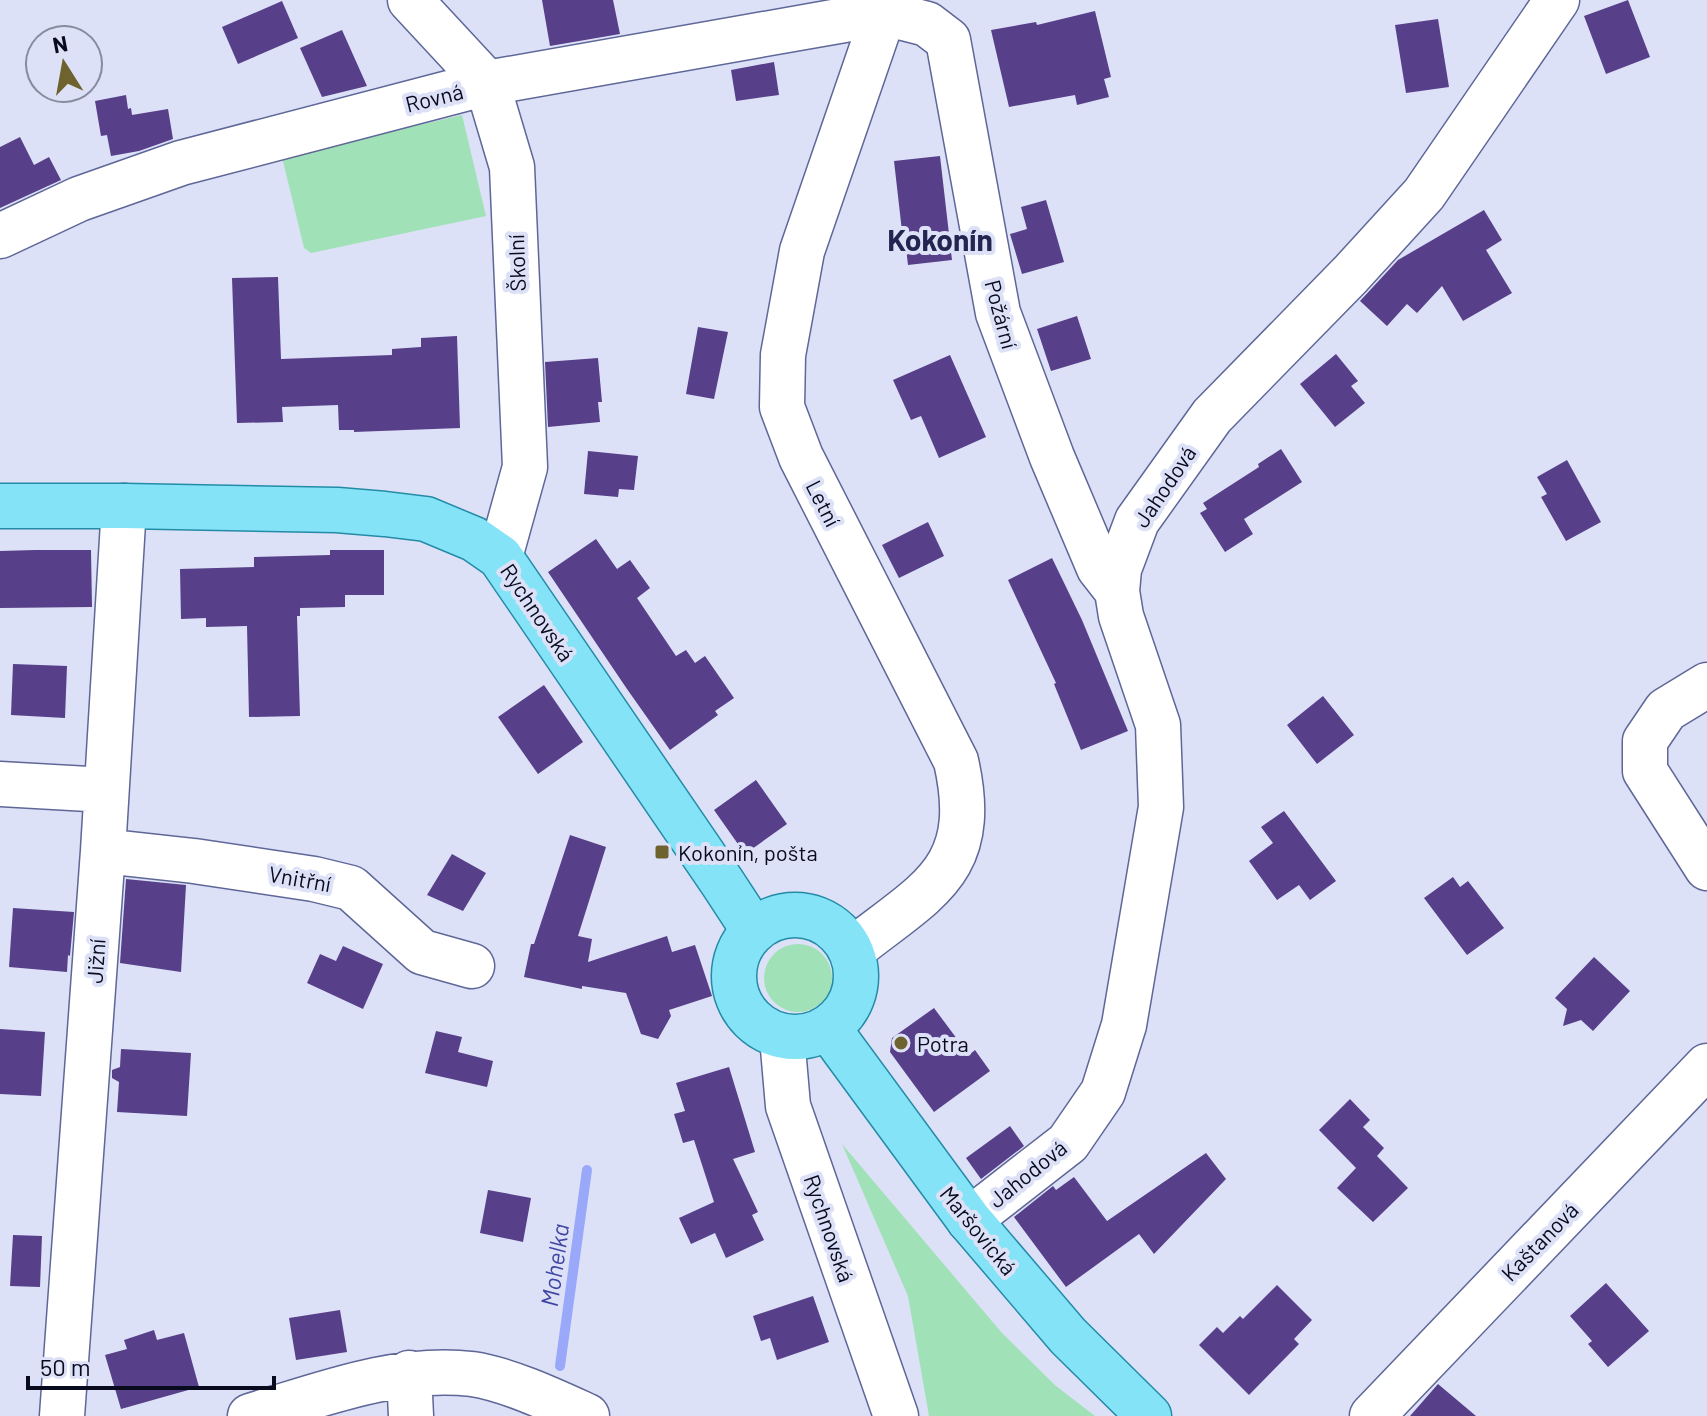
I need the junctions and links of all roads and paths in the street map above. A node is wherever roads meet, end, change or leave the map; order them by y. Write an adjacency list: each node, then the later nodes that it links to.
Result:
1 (410, 0): 4 (street, Školní)
2 (1557, 0): 9 (street, Jahodová)
3 (885, 7): 4 (street, Rovná); 9 (street, Požární); 16 (street, Letní)
4 (487, 83): 5 (street, Rovná); 8 (street, Školní)
5 (0, 236)
6 (0, 506): 7 (main road, Rychnovská)
7 (124, 506): 8 (main road, Rychnovská); 12 (street, Jižní)
8 (500, 557): 15 (main road, Rychnovská)
9 (1117, 591): 21 (street, Jahodová)
10 (1707, 685): 14 (street)
11 (0, 784): 12 (street)
12 (106, 790): 13 (street, Jižní)
13 (103, 851): 17 (street, Vnitřní); 23 (street, Jižní)
14 (1707, 868)
15 (754, 931): 16 (main road); 19 (main road)
16 (851, 951): 18 (main road)
17 (472, 966)
18 (828, 1028): 19 (main road); 21 (main road, Maršovická)
19 (782, 1037): 27 (street, Rychnovská)
20 (1707, 1066): 29 (street, Kaštanová)
21 (969, 1220): 28 (main road, Maršovická)
22 (409, 1373): 24 (street); 25 (street); 26 (street)
23 (62, 1416)
24 (250, 1416)
25 (411, 1416)
26 (587, 1416)
27 (896, 1416)
28 (1149, 1416)
29 (1372, 1416)

